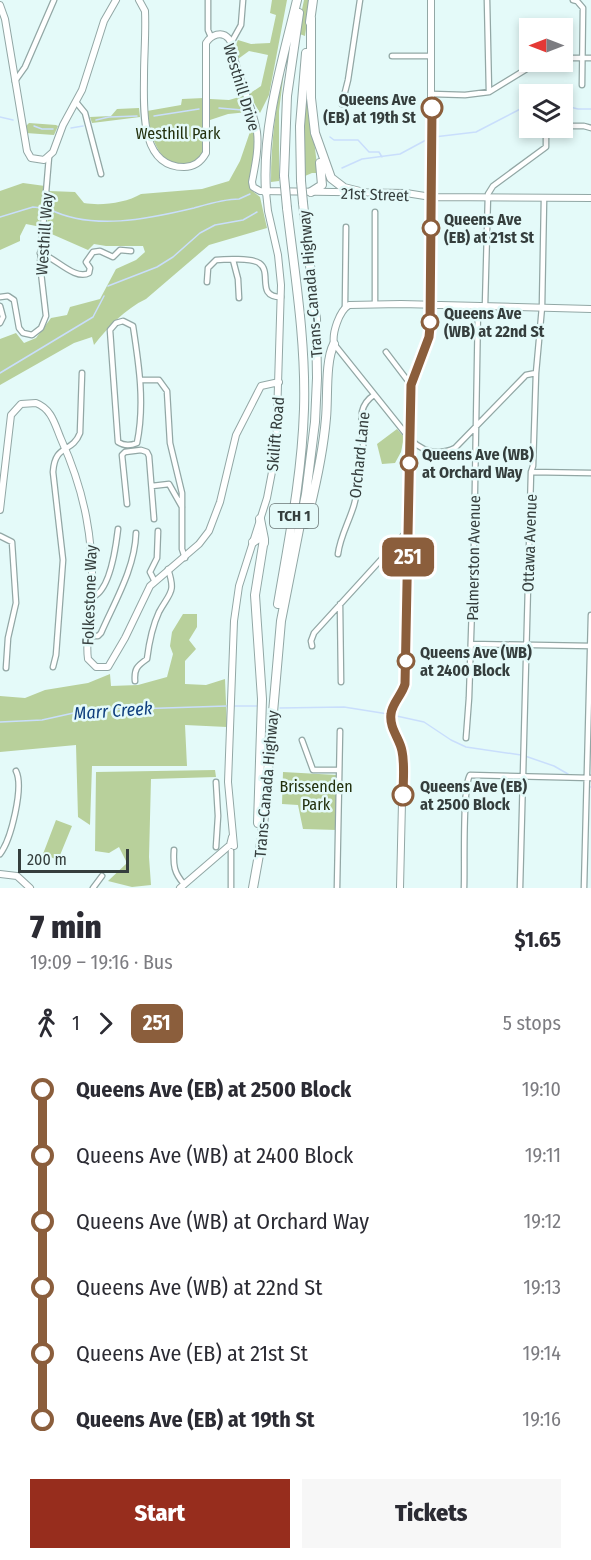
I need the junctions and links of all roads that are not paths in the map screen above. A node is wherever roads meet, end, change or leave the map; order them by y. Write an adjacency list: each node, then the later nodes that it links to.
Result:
1 (54, 0): 24 (street)
2 (116, 0): 28 (street)
3 (140, 0): 16 (street, Westhill Drive)
4 (208, 0): 16 (street)
5 (243, 0): 17 (street)
6 (299, 0): 36 (highway); 114 (highway, Trans-Canada Highway / TCH 1, bridge)
7 (314, 0): 15 (highway, Trans-Canada Highway / TCH 1)
8 (360, 0): 29 (street)
9 (431, 0): 19 (street)
10 (488, 0): 26 (street)
11 (573, 0): 13 (street)
12 (0, 5): 24 (street)
13 (583, 8): 14 (street); 21 (street)
14 (591, 8)
15 (311, 18): 30 (highway); 91 (highway, Trans-Canada Highway / TCH 1, bridge)
16 (211, 37): 17 (street, Westhill Drive)
17 (231, 43): 36 (street, Westhill Drive)
18 (392, 56): 19 (street)
19 (431, 56): 27 (street)
20 (573, 58): 21 (street)
21 (583, 58): 22 (street); 25 (street)
22 (591, 58)
23 (522, 72): 26 (street)
24 (14, 83): 34 (street)
25 (582, 85)
26 (489, 92): 27 (street)
27 (432, 94): 39 (street)
28 (76, 102): 34 (street); 35 (street)
29 (342, 104)
30 (313, 121): 37 (highway); 38 (highway)
31 (573, 126): 32 (street)
32 (591, 128)
33 (546, 138): 40 (street)
34 (49, 157): 46 (street, Westhill Way)
35 (101, 174)
36 (266, 192): 37 (street, 21st Street); 50 (street, Skilift Road)
37 (311, 192): 38 (street, 21st Street)
38 (360, 192): 39 (street, 21st Street)
39 (431, 197): 40 (street, 21st Street); 53 (street)
40 (488, 198): 42 (street, 21st Street); 57 (street)
41 (591, 198): 42 (street, 21st Street)
42 (544, 199): 58 (street, Ottawa Avenue)
43 (375, 212): 52 (street)
44 (346, 227): 55 (street)
45 (131, 251): 46 (street)
46 (40, 253): 49 (street, Westhill Way)
47 (232, 260): 48 (street); 50 (street); 51 (street)
48 (207, 282)
49 (0, 297)
50 (281, 297): 66 (street, Skilift Road)
51 (239, 298)
52 (375, 303): 53 (street); 55 (street)
53 (430, 304): 56 (street); 67 (street)
54 (0, 306): 60 (street)
55 (345, 306): 61 (street)
56 (478, 306): 57 (street); 69 (street, Palmerston Avenue)
57 (486, 306): 58 (street)
58 (542, 307): 59 (street); 64 (street, Ottawa Avenue)
59 (591, 309)
60 (0, 322)
61 (334, 344): 68 (street); 91 (highway)
62 (386, 352): 67 (street)
63 (81, 373): 71 (street)
64 (536, 373): 69 (street); 72 (street, Ottawa Avenue)
65 (142, 380): 65 (street); 77 (street)
66 (279, 382): 79 (street, Skilift Road); 88 (street, Folkestone Way)
67 (411, 385): 70 (street)
68 (374, 395): 70 (street); 87 (street, Orchard Lane)
69 (475, 428): 70 (street); 96 (street, Palmerston Avenue)
70 (410, 439): 81 (street)
71 (66, 448): 76 (street, Folkestone Way); 92 (street, Folkestone Way); 100 (street)
72 (531, 472): 73 (street); 97 (street, Ottawa Avenue)
73 (591, 473)
74 (152, 486): 75 (street); 77 (street); 78 (street)
75 (128, 504)
76 (0, 510)
77 (183, 510): 88 (street)
78 (154, 519)
79 (260, 519): 85 (street, Skilift Road); 86 (highway)
80 (118, 529): 92 (street)
81 (408, 530): 93 (street); 128 (street)
82 (158, 531): 90 (street)
83 (136, 533): 95 (street)
84 (0, 536): 101 (street)
85 (253, 542): 86 (highway); 113 (street, Skilift Road)
86 (264, 543): 114 (highway)
87 (338, 554)
88 (185, 558): 89 (street, Folkestone Way)
89 (168, 569): 90 (street, Folkestone Way); 102 (street)
90 (154, 580): 95 (street, Folkestone Way)
91 (285, 593): 126 (highway, Trans-Canada Highway / TCH 1)
92 (92, 597): 95 (street, Folkestone Way)
93 (340, 604): 98 (street); 103 (street)
94 (591, 615): 99 (street)
95 (88, 636)
96 (471, 644): 97 (street); 105 (street, Palmerston Avenue)
97 (526, 645): 99 (street); 109 (street, Ottawa Avenue)
98 (312, 646)
99 (591, 646): 110 (street)
100 (53, 667)
101 (6, 668)
102 (135, 681)
103 (341, 682)
104 (340, 731): 108 (street)
105 (466, 738)
106 (302, 740): 108 (street)
107 (16, 771): 118 (street)
108 (339, 771): 127 (street)
109 (524, 776): 110 (street); 129 (street); 130 (street, Ottawa Avenue)
110 (589, 778): 131 (street)
111 (216, 782): 112 (street)
112 (218, 816): 113 (street); 115 (street)
113 (230, 816): 116 (street, Skilift Road)
114 (258, 823): 125 (highway, Trans-Canada Highway / TCH 1)
115 (216, 847)
116 (230, 848): 121 (street); 124 (street)
117 (174, 850): 121 (street)
118 (0, 854)
119 (0, 874): 122 (street)
120 (102, 876): 123 (street)
121 (182, 886)
122 (30, 888)
123 (93, 888)
124 (231, 888)
125 (247, 888)
126 (253, 888)
127 (337, 888)
128 (400, 888)
129 (464, 888)
130 (520, 888)
131 (584, 888)

